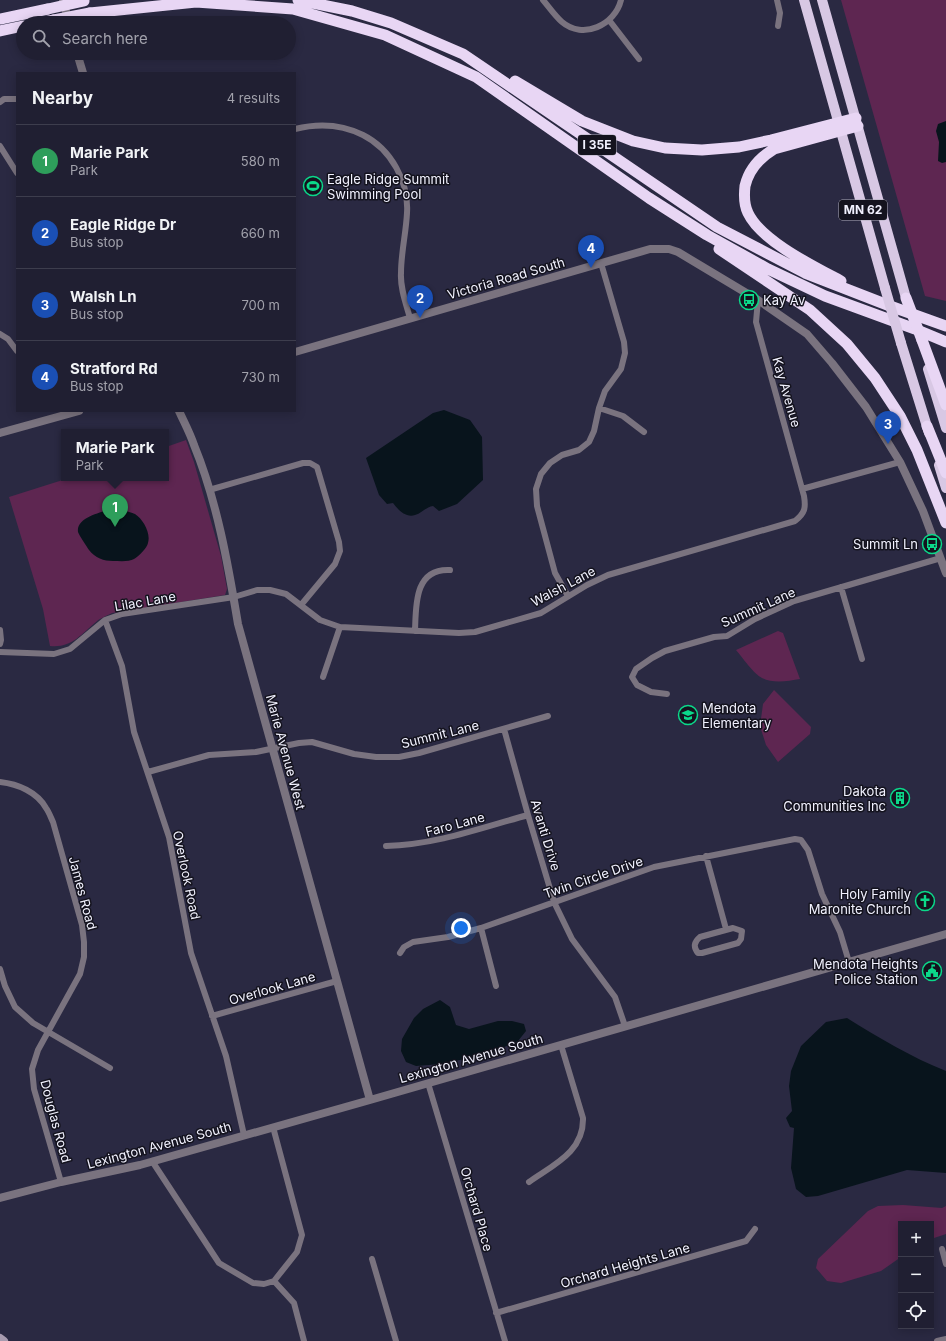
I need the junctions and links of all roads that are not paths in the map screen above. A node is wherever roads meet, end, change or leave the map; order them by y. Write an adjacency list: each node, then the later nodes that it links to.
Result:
1 (63, 0): 9 (street)
2 (298, 0): 16 (highway, I 35E)
3 (543, 0): 12 (street)
4 (620, 0): 12 (street)
5 (777, 0): 13 (street)
6 (804, 0): 23 (highway, MN 62)
7 (822, 0): 22 (highway, MN 62)
8 (88, 1): 11 (highway, bridge)
9 (67, 16)
10 (75, 16): 27 (highway, I 35E, bridge)
11 (0, 18)
12 (609, 20): 17 (street)
13 (778, 26)
14 (16, 28): 15 (highway)
15 (0, 31)
16 (463, 54): 23 (highway); 31 (highway, I 35E)
17 (639, 59)
18 (80, 60): 19 (street)
19 (83, 72)
20 (16, 99): 21 (street)
21 (2, 100)
22 (857, 122): 23 (highway); 29 (highway, MN 62)
23 (840, 127): 31 (highway); 43 (highway, MN 62, bridge)
24 (296, 129): 32 (street)
25 (0, 146): 26 (street)
26 (16, 171)
27 (649, 198): 36 (highway, I 35E); 52 (highway)
28 (601, 263): 30 (street, Victoria Road South); 32 (street, Victoria Road South); 40 (street)
29 (906, 298): 35 (highway, bridge)
30 (758, 300): 47 (street, Victoria Road South); 50 (street, Kay Avenue)
31 (890, 306): 33 (highway, I 35E)
32 (410, 318): 38 (street, Victoria Road South)
33 (946, 326)
34 (0, 334): 37 (street)
35 (920, 339): 39 (highway); 44 (highway)
36 (945, 341)
37 (16, 350)
38 (296, 352)
39 (946, 405)
40 (599, 408): 45 (street); 57 (street)
41 (75, 412): 46 (street)
42 (179, 412): 51 (street, Marie Avenue West)
43 (927, 426): 48 (highway); 49 (highway, MN 62)
44 (946, 428)
45 (644, 432)
46 (0, 433)
47 (900, 462): 50 (street); 53 (street, Victoria Road South)
48 (946, 474)
49 (946, 488)
50 (802, 489): 57 (street, Walsh Lane)
51 (209, 490): 58 (street, Marie Avenue West); 59 (street)
52 (946, 523)
53 (941, 558): 55 (street, Victoria Road South); 56 (street, Summit Lane)
54 (450, 570): 63 (street)
55 (946, 573)
56 (841, 587): 66 (street); 68 (street, Summit Lane)
57 (568, 596): 63 (street, Walsh Lane)
58 (234, 597): 59 (street, Walsh Lane); 60 (street, Lilac Lane); 71 (street, Marie Avenue West)
59 (301, 605): 61 (street, Walsh Lane)
60 (105, 620): 65 (street, Lilac Lane); 72 (street, Overlook Road)
61 (340, 627): 63 (street, Walsh Lane); 67 (street)
62 (0, 630): 64 (street)
63 (415, 631)
64 (0, 644)
65 (0, 652)
66 (862, 659)
67 (323, 677)
68 (667, 694)
69 (548, 716): 70 (street, Summit Lane)
70 (504, 729): 71 (street, Summit Lane); 74 (street, Avanti Drive)
71 (272, 749): 72 (street, Summit Lane); 84 (street, Marie Avenue West)
72 (148, 772): 86 (street, Overlook Road)
73 (0, 782): 88 (street, James Road)
74 (528, 815): 75 (street, Faro Lane); 77 (street, Avanti Drive)
75 (386, 846)
76 (706, 856): 77 (street, Twin Circle Drive); 79 (street); 82 (street, Twin Circle Drive)
77 (554, 902): 78 (street, Twin Circle Drive); 87 (street, Avanti Drive)
78 (481, 928): 81 (street, Twin Circle Drive); 85 (street)
79 (726, 929): 79 (street)
80 (946, 934): 82 (street, Lexington Avenue South)
81 (400, 953)
82 (849, 962): 87 (street, Lexington Avenue South)
83 (0, 969): 88 (street)
84 (337, 981): 86 (street, Overlook Lane); 92 (street, Marie Avenue West)
85 (496, 986)
86 (212, 1016): 94 (street, Overlook Road)
87 (625, 1026): 89 (street, Lexington Avenue South)
88 (49, 1032): 90 (street); 96 (street, Douglas Road)
89 (561, 1045): 91 (street, Lexington Avenue South); 97 (street)
90 (110, 1068)
91 (428, 1083): 92 (street, Lexington Avenue South); 104 (street, Orchard Place)
92 (370, 1100): 93 (street, Lexington Avenue South)
93 (273, 1127): 94 (street, Lexington Avenue South); 103 (street)
94 (244, 1135): 95 (street, Lexington Avenue South)
95 (152, 1161): 96 (street, Lexington Avenue South); 103 (street)
96 (61, 1182): 98 (street, Lexington Avenue South)
97 (529, 1182)
98 (0, 1198)
99 (755, 1229): 104 (street, Orchard Heights Lane)
100 (942, 1249): 102 (street)
101 (372, 1259): 109 (street)
102 (946, 1264)
103 (274, 1281): 108 (street)
104 (496, 1313): 110 (street, Orchard Place)
105 (0, 1338): 107 (main road)
106 (945, 1339): 111 (street)
107 (4, 1341)
108 (304, 1341)
109 (396, 1341)
110 (505, 1341)
111 (937, 1341)

